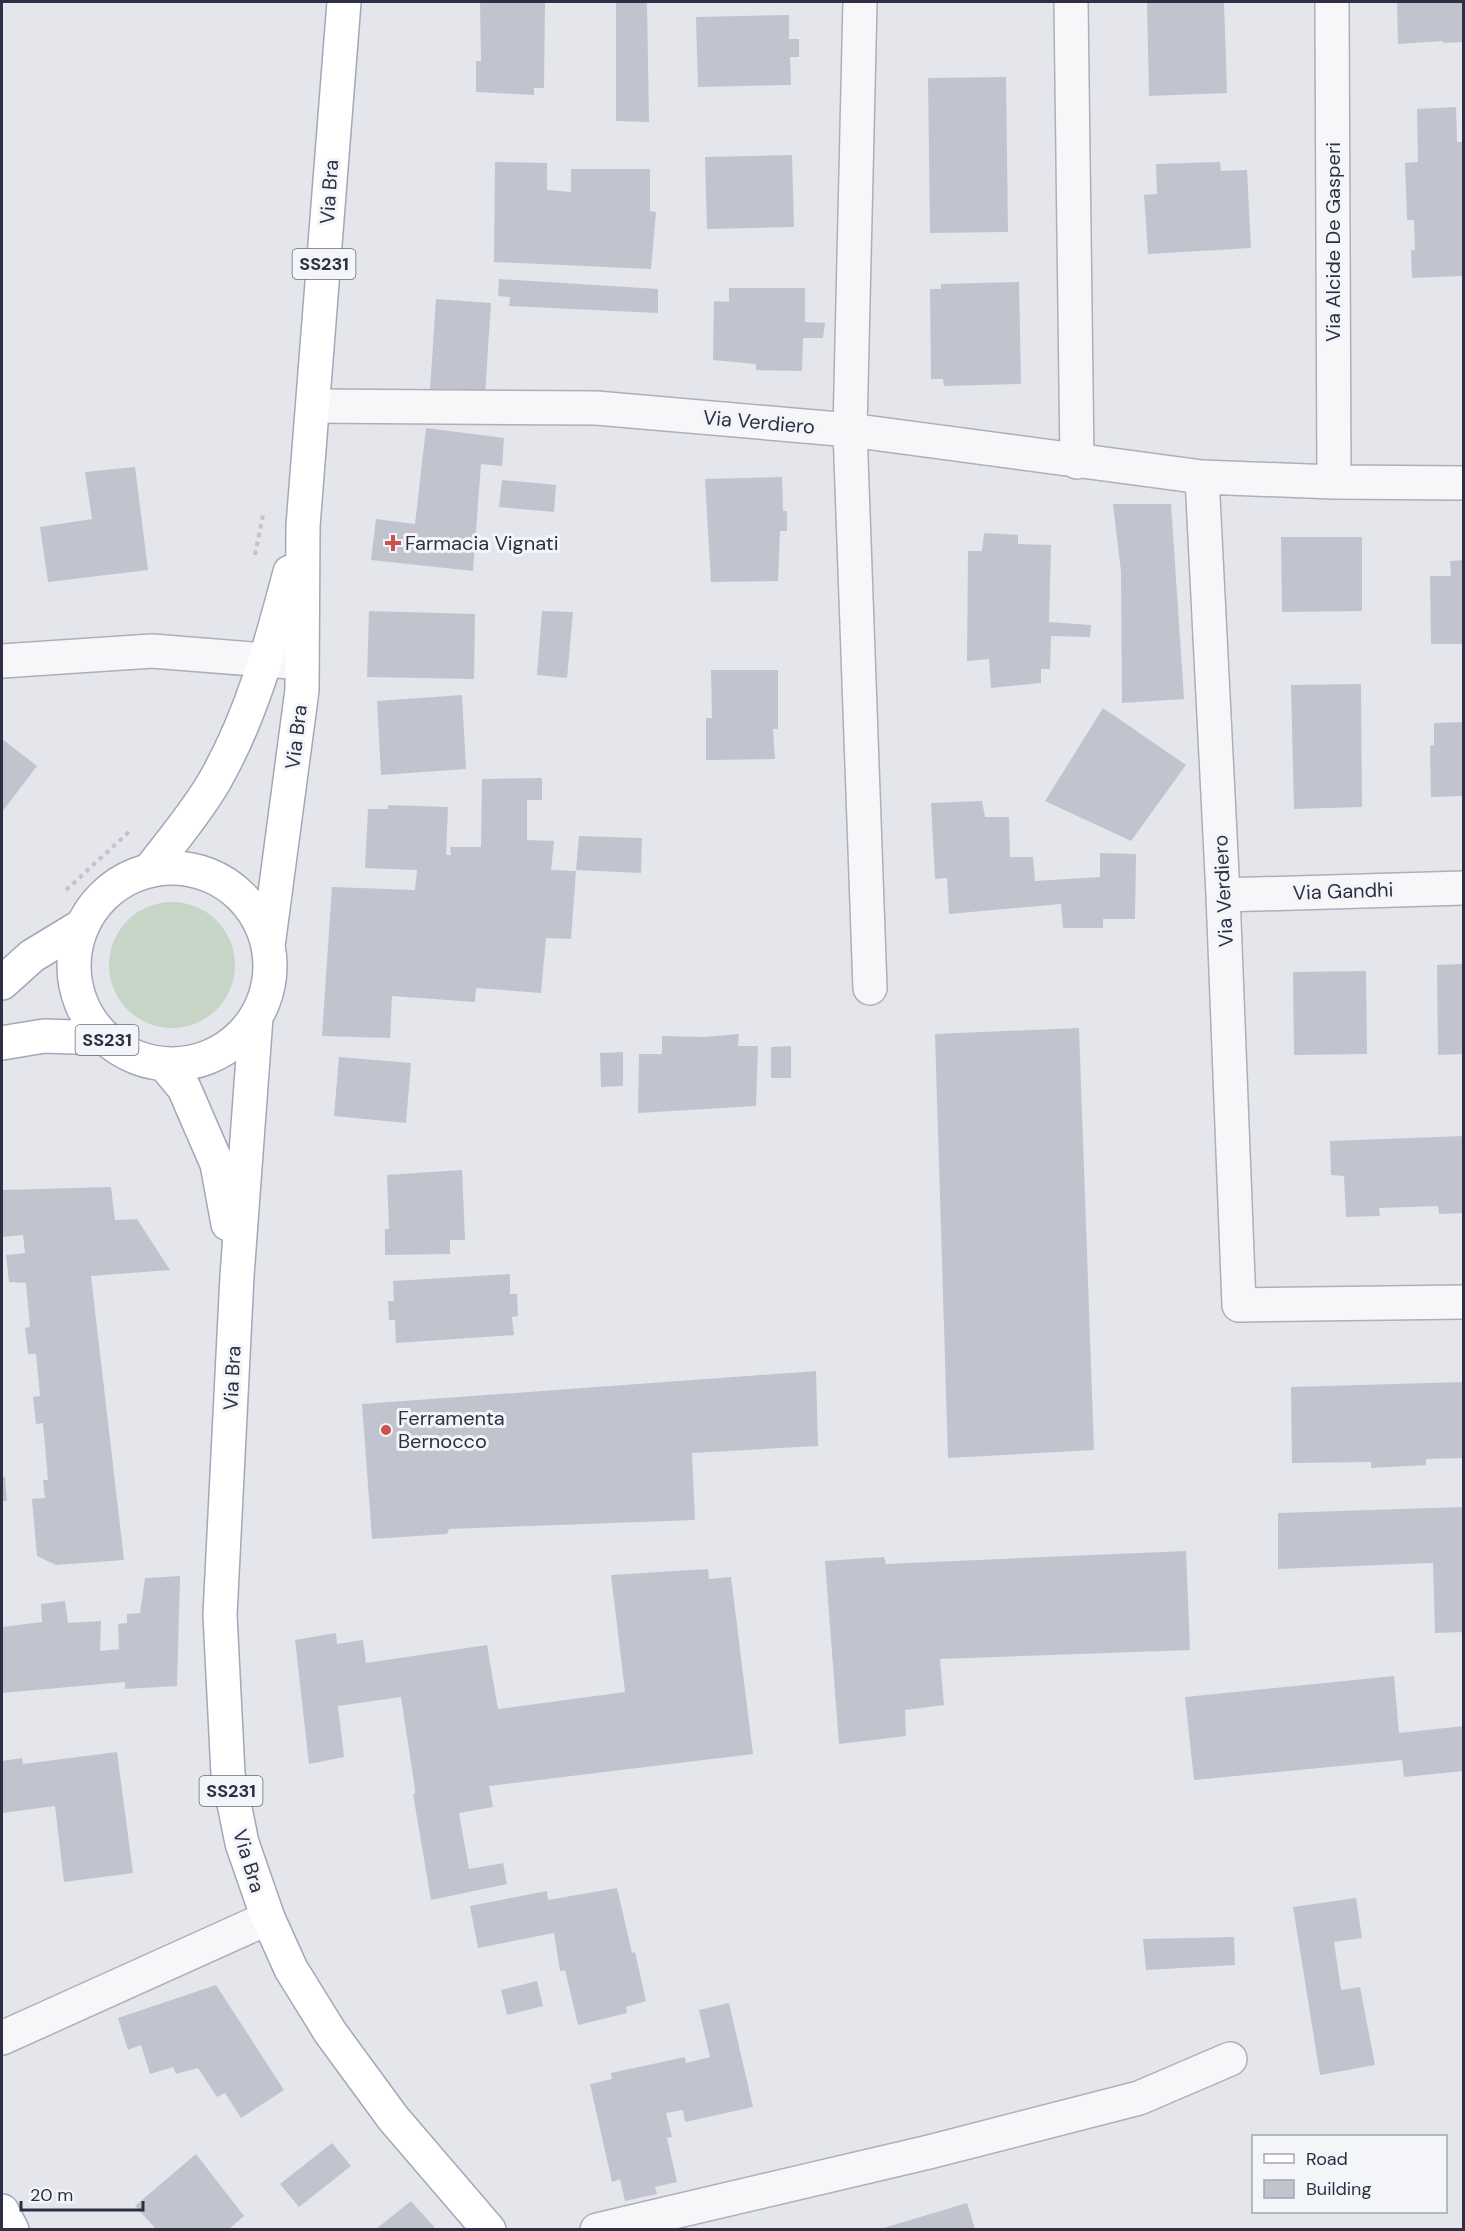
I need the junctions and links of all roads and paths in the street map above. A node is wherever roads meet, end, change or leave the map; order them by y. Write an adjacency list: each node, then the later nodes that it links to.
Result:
1 (344, 2): 5 (main road, Via Bra / SS231)
2 (860, 2): 6 (street)
3 (1071, 2): 7 (street)
4 (1332, 2): 9 (street, Via Alcide De Gasperi)
5 (313, 406): 6 (street, Via Verdiero); 12 (main road, Via Bra / SS231)
6 (850, 430): 7 (street, Via Verdiero); 25 (street)
7 (1077, 462): 8 (street, Via Verdiero)
8 (1202, 477): 9 (street, Via Verdiero); 21 (street, Via Verdiero)
9 (1334, 482): 10 (street, Via Verdiero)
10 (1464, 483)
11 (264, 511): 13 (path)
12 (303, 526): 14 (main road, Via Bra / SS231); 16 (main road, Via Bra / SS231)
13 (253, 564)
14 (267, 659): 15 (street); 16 (street); 18 (main road, Via Bra / SS231)
15 (2, 661)
16 (302, 663): 23 (main road, Via Bra / SS231)
17 (131, 829): 20 (path)
18 (149, 870): 22 (main road, Via Bra / SS231); 23 (main road, Via Bra / SS231)
19 (1464, 888): 21 (street, Via Gandhi)
20 (62, 893)
21 (1223, 895): 31 (street, Via Verdiero)
22 (82, 925): 24 (main road); 27 (main road, Via Bra / SS231)
23 (268, 946): 26 (main road, Via Bra / SS231)
24 (2, 983)
25 (870, 988)
26 (256, 1017): 29 (main road, Via Bra / SS231); 30 (main road, Via Bra / SS231)
27 (104, 1038): 28 (main road); 29 (main road, Via Bra / SS231)
28 (2, 1043)
29 (165, 1065): 30 (main road, Via Bra / SS231)
30 (237, 1276): 32 (main road, Via Bra / SS231)
31 (1464, 1302)
32 (267, 1918): 33 (street); 37 (main road, Via Bra / SS231)
33 (2, 2038)
34 (1230, 2059): 38 (street)
35 (2, 2211): 36 (main road)
36 (12, 2229)
37 (489, 2229)
38 (597, 2229)

